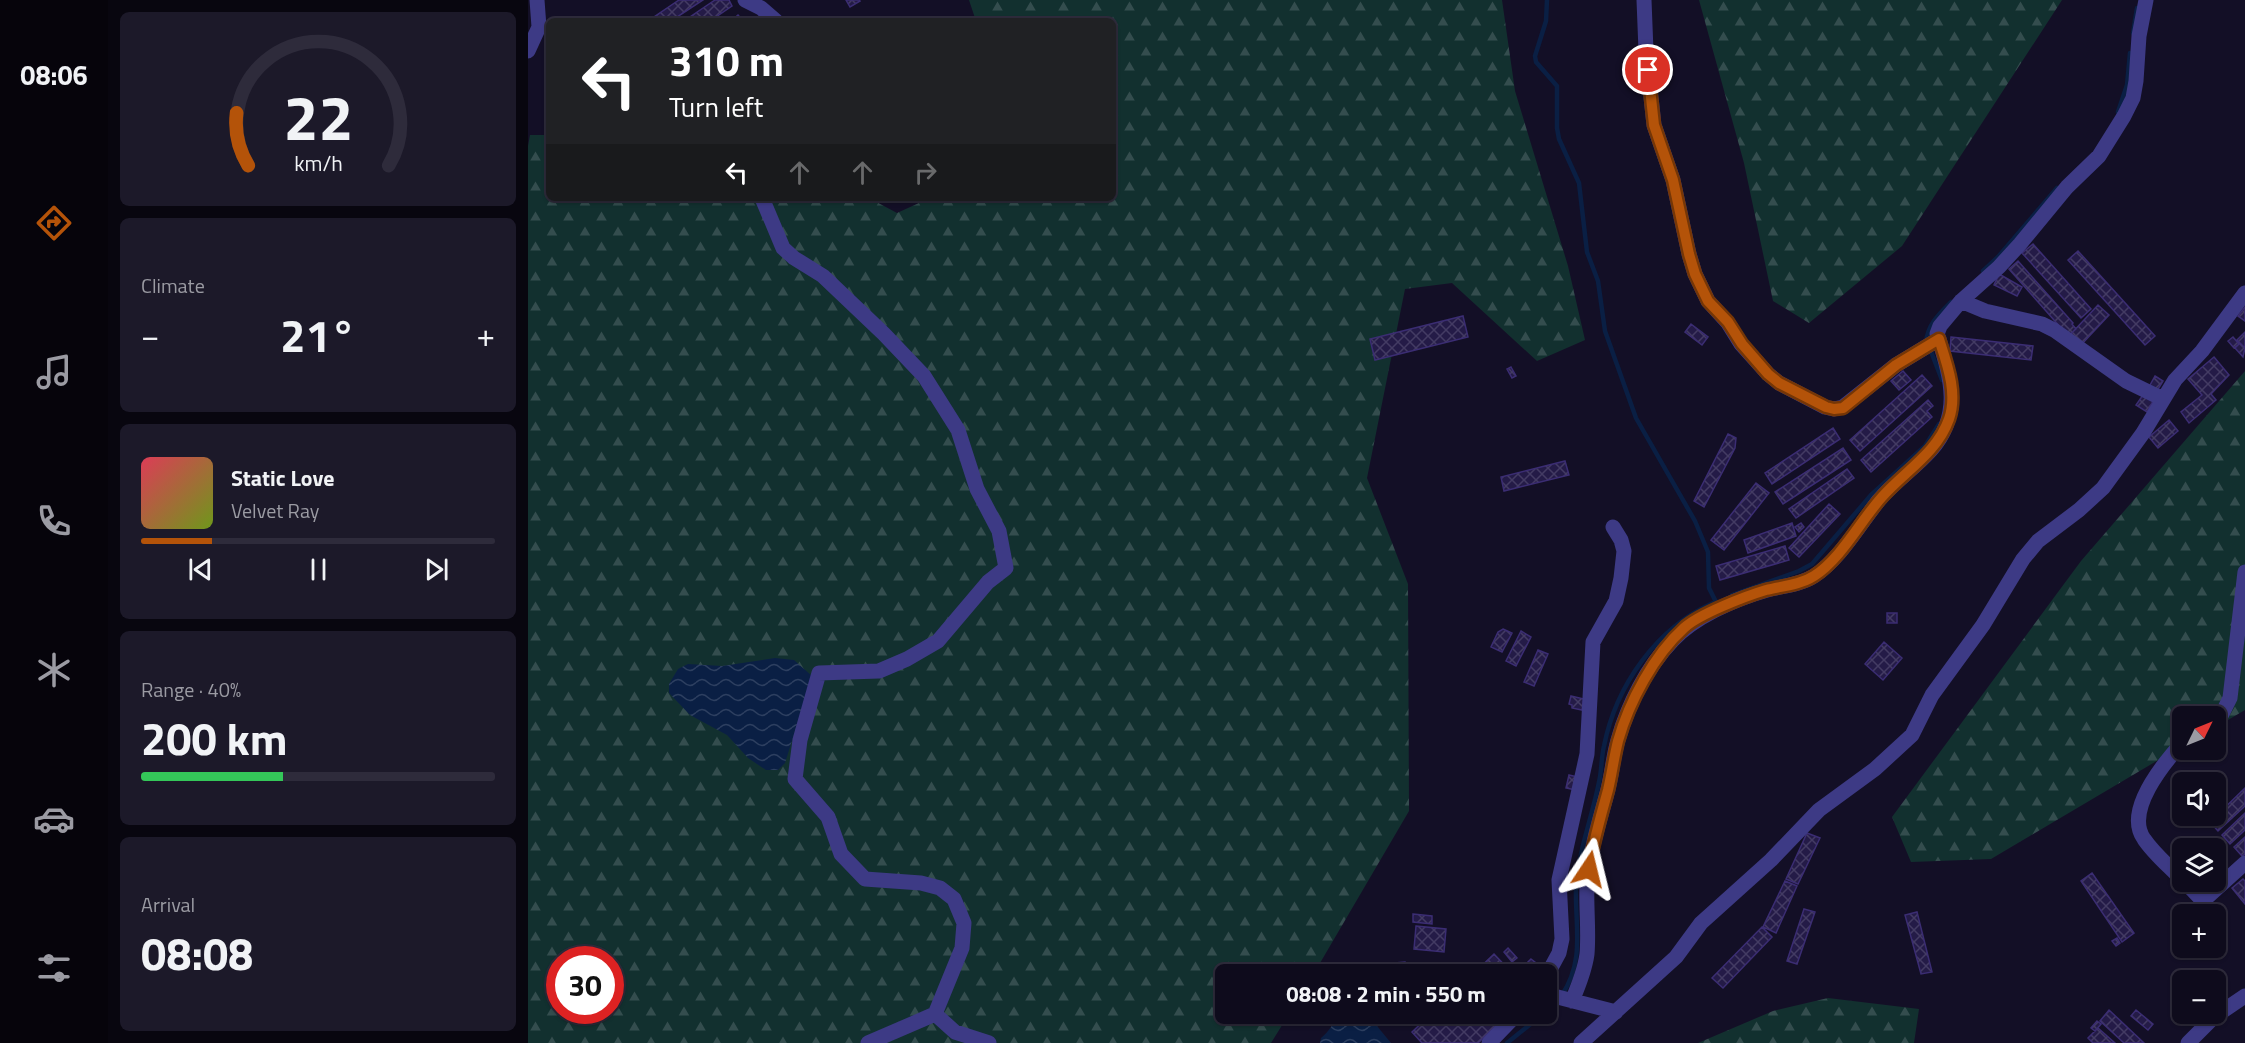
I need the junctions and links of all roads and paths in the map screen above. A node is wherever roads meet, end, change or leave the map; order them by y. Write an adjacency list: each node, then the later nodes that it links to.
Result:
1 (537, 0): 6 (street)
2 (745, 0): 5 (street)
3 (1644, 0): 10 (street)
4 (2146, 0): 9 (street)
5 (773, 18)
6 (528, 51)
7 (763, 201): 27 (street)
8 (2245, 293): 11 (street)
9 (1961, 301): 10 (street); 11 (street)
10 (1931, 343): 15 (street)
11 (2163, 399): 26 (street)
12 (1612, 527): 15 (street)
13 (2245, 572): 14 (street)
14 (2226, 706)
15 (1602, 749): 22 (street); 25 (street)
16 (2172, 756): 18 (street)
17 (2245, 863): 19 (street)
18 (2172, 869)
19 (2226, 880)
20 (2194, 892): 21 (street)
21 (2213, 892)
22 (1553, 964)
23 (2245, 996): 33 (street)
24 (1557, 997): 25 (street)
25 (1570, 1001): 26 (street)
26 (1616, 1012): 32 (street)
27 (935, 1014): 29 (street); 30 (street)
28 (1507, 1024): 31 (street)
29 (868, 1043)
30 (989, 1043)
31 (1489, 1043)
32 (1581, 1043)
33 (2188, 1043)

